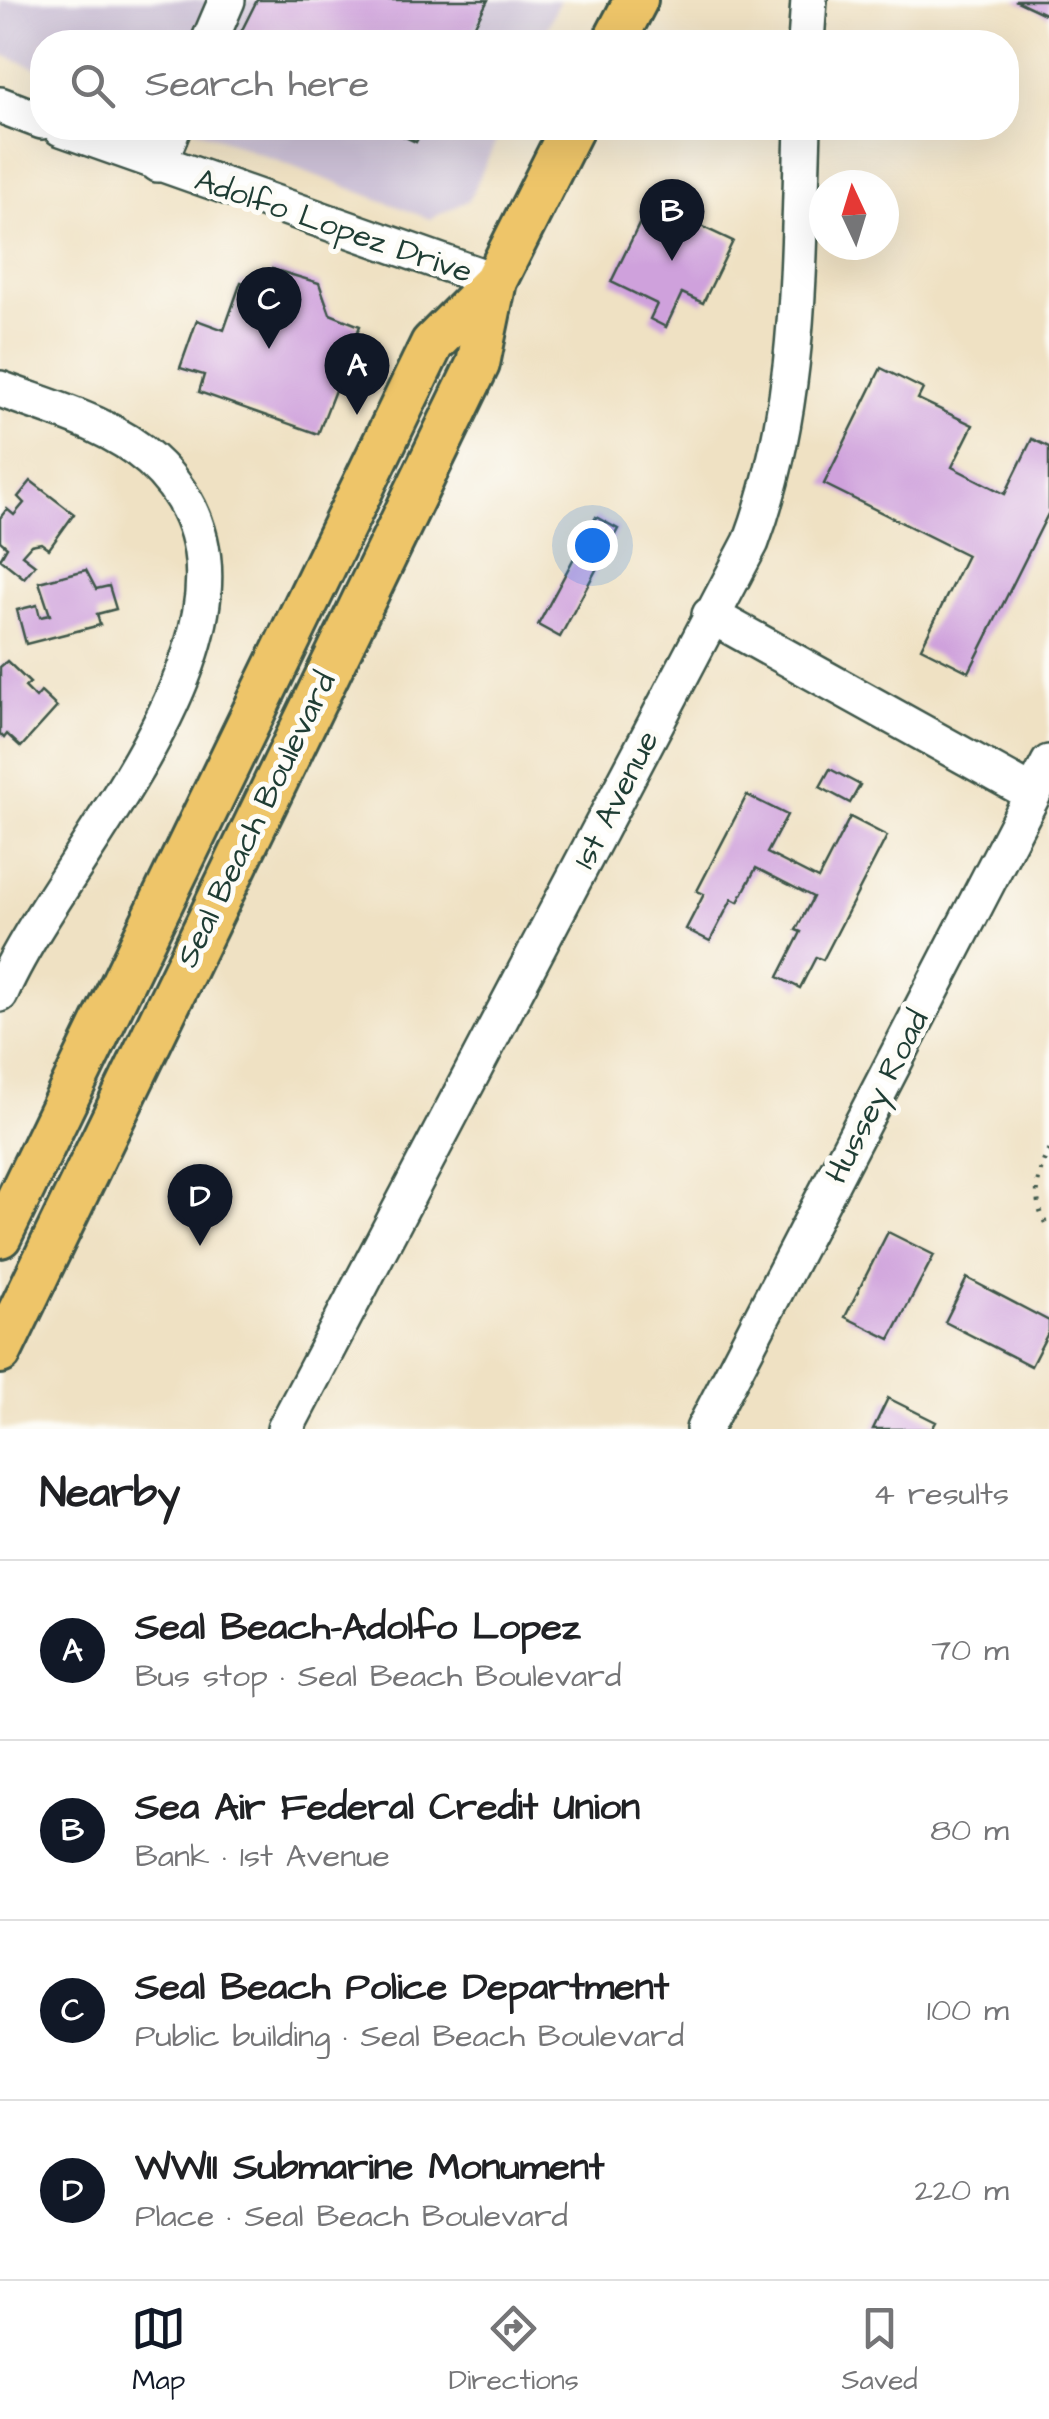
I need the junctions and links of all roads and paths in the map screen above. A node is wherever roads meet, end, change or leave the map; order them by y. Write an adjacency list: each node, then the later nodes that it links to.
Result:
1 (226, 0): 4 (street)
2 (636, 0): 5 (main road)
3 (808, 0): 6 (street)
4 (214, 30)
5 (620, 30)
6 (807, 30)
7 (0, 105): 8 (street)
8 (30, 116)
9 (93, 140): 13 (street, Adolfo Lopez Drive)
10 (169, 140): 13 (street)
11 (566, 140): 14 (main road, Seal Beach Boulevard)
12 (803, 140): 16 (street, 1st Avenue)
13 (158, 164): 14 (street, Adolfo Lopez Drive)
14 (495, 282): 21 (main road, Seal Beach Boulevard); 22 (main road, Seal Beach Boulevard)
15 (0, 389): 18 (street)
16 (710, 615): 17 (street); 23 (street, 1st Avenue)
17 (1041, 778): 24 (street, Hussey Road)
18 (0, 994)
19 (1049, 1150): 20 (path)
20 (1049, 1230)
21 (0, 1236)
22 (0, 1352)
23 (286, 1429)
24 (704, 1429)

